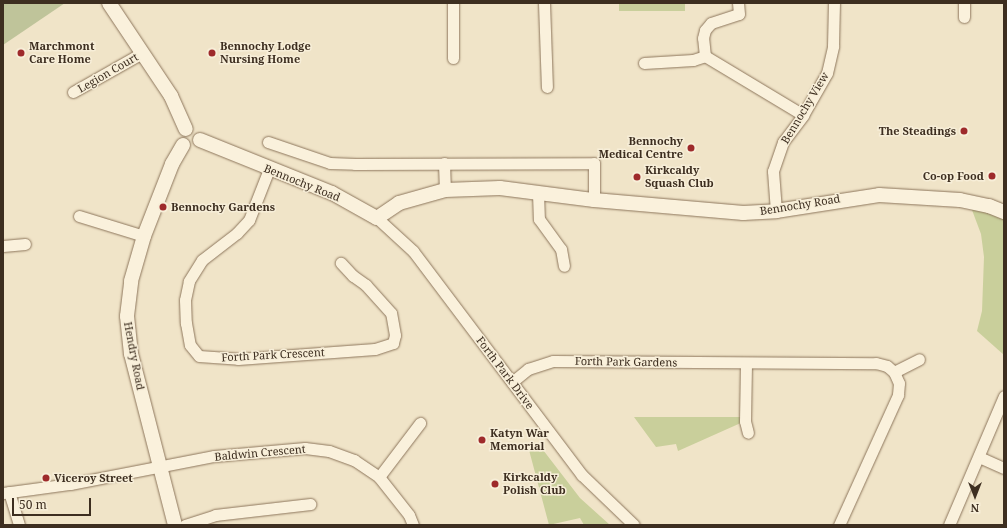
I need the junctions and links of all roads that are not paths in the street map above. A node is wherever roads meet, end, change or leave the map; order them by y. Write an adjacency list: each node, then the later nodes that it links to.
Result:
1 (453, 3): 10 (street)
2 (544, 3): 12 (street)
3 (738, 3): 9 (street)
4 (834, 3): 14 (street, Bennochy View)
5 (964, 3): 7 (street)
6 (111, 4): 8 (street)
7 (964, 18)
8 (142, 53): 13 (street, Legion Court); 15 (street)
9 (705, 56): 11 (street); 14 (street)
10 (453, 58)
11 (644, 63)
12 (547, 87)
13 (73, 92)
14 (803, 115): 24 (street, Bennochy View)
15 (186, 129): 16 (street); 18 (street)
16 (200, 140): 18 (street); 20 (street, Bennochy Road)
17 (268, 142): 19 (street)
18 (183, 145): 28 (street, Hendry Road)
19 (444, 163): 21 (street); 23 (street)
20 (269, 169): 27 (street, Bennochy Road); 31 (street, Forth Park Crescent)
21 (445, 190): 22 (street, Bennochy Road); 27 (street, Bennochy Road)
22 (538, 193): 23 (street, Bennochy Road); 32 (street)
23 (594, 200): 24 (street, Bennochy Road)
24 (776, 211): 25 (street, Bennochy Road)
25 (1004, 212)
26 (79, 216): 28 (street)
27 (377, 218): 36 (street, Forth Park Drive)
28 (144, 236): 41 (street, Hendry Road)
29 (25, 244): 30 (street)
30 (3, 246)
31 (341, 263)
32 (564, 266)
33 (918, 359): 35 (street)
34 (746, 364): 35 (street, Forth Park Gardens); 36 (street, Forth Park Gardens); 39 (street)
35 (894, 372): 51 (street)
36 (512, 382): 50 (street, Forth Park Drive)
37 (1004, 396): 40 (street)
38 (420, 423): 43 (street)
39 (748, 433)
40 (979, 457): 42 (street); 52 (street)
41 (158, 465): 43 (street, Baldwin Crescent); 44 (street, Baldwin Crescent); 47 (street, Hendry Road)
42 (1004, 468)
43 (379, 477): 49 (street, Baldwin Crescent)
44 (6, 493): 46 (street)
45 (310, 504): 48 (street)
46 (19, 525)
47 (175, 525)
48 (185, 525)
49 (414, 525)
50 (634, 525)
51 (840, 525)
52 (949, 525)

